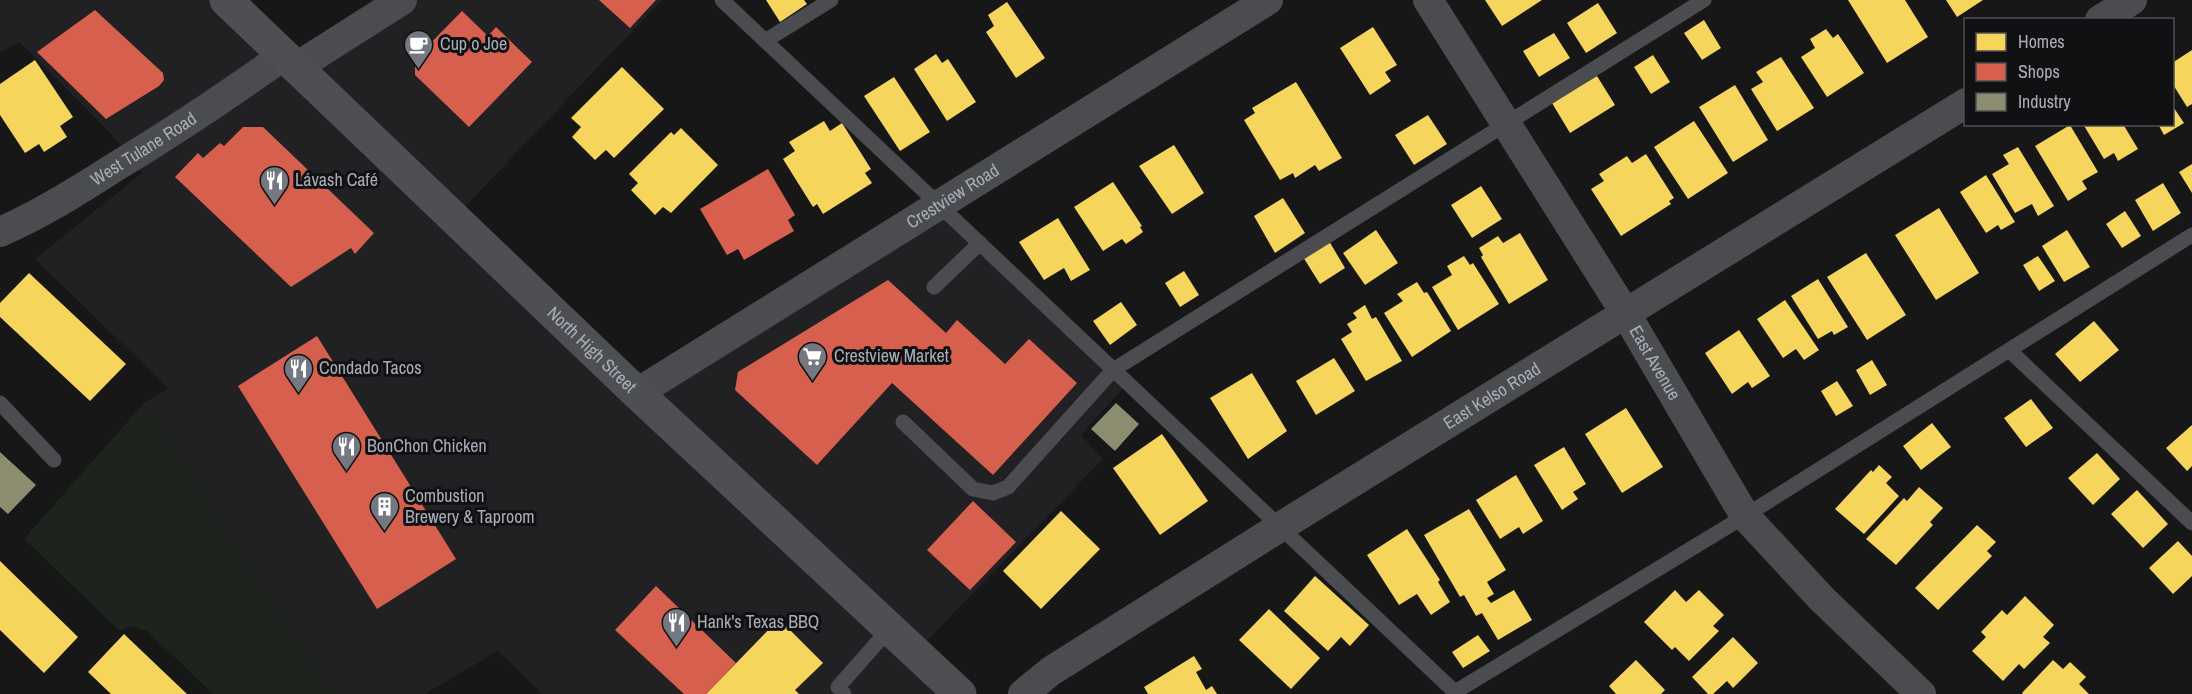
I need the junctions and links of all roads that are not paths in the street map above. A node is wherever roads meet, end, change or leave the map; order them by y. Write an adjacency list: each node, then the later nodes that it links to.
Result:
1 (226, 0): 11 (main road, North High Street)
2 (402, 0): 11 (street, West Tulane Road)
3 (722, 0): 10 (lane)
4 (831, 0): 10 (lane)
5 (1268, 0): 14 (street, Crestview Road)
6 (1428, 0): 13 (street, East Avenue)
7 (1704, 0): 13 (lane)
8 (2132, 0): 9 (street)
9 (2103, 18)
10 (765, 41): 14 (lane)
11 (289, 62): 15 (street, West Tulane Road); 22 (main road, North High Street)
12 (1964, 104): 19 (street, East Kelso Road)
13 (1506, 124): 19 (street, East Avenue); 21 (lane)
14 (939, 204): 17 (lane); 22 (street, Crestview Road)
15 (0, 232)
16 (2192, 235): 20 (lane)
17 (980, 243): 18 (lane); 21 (lane)
18 (934, 287)
19 (1626, 314): 26 (street, East Avenue); 28 (street, East Kelso Road)
20 (2010, 351): 26 (lane); 27 (lane)
21 (1113, 370): 24 (lane); 28 (lane)
22 (637, 393): 29 (main road, North High Street)
23 (0, 403): 25 (lane)
24 (903, 422)
25 (54, 460)
26 (1745, 516): 30 (lane); 34 (street, East Avenue)
27 (2192, 523)
28 (1280, 527): 30 (lane); 33 (street, East Kelso Road)
29 (890, 628): 31 (lane); 32 (main road, North High Street)
30 (1456, 693)
31 (844, 694)
32 (960, 694)
33 (1023, 694)
34 (1921, 694)

